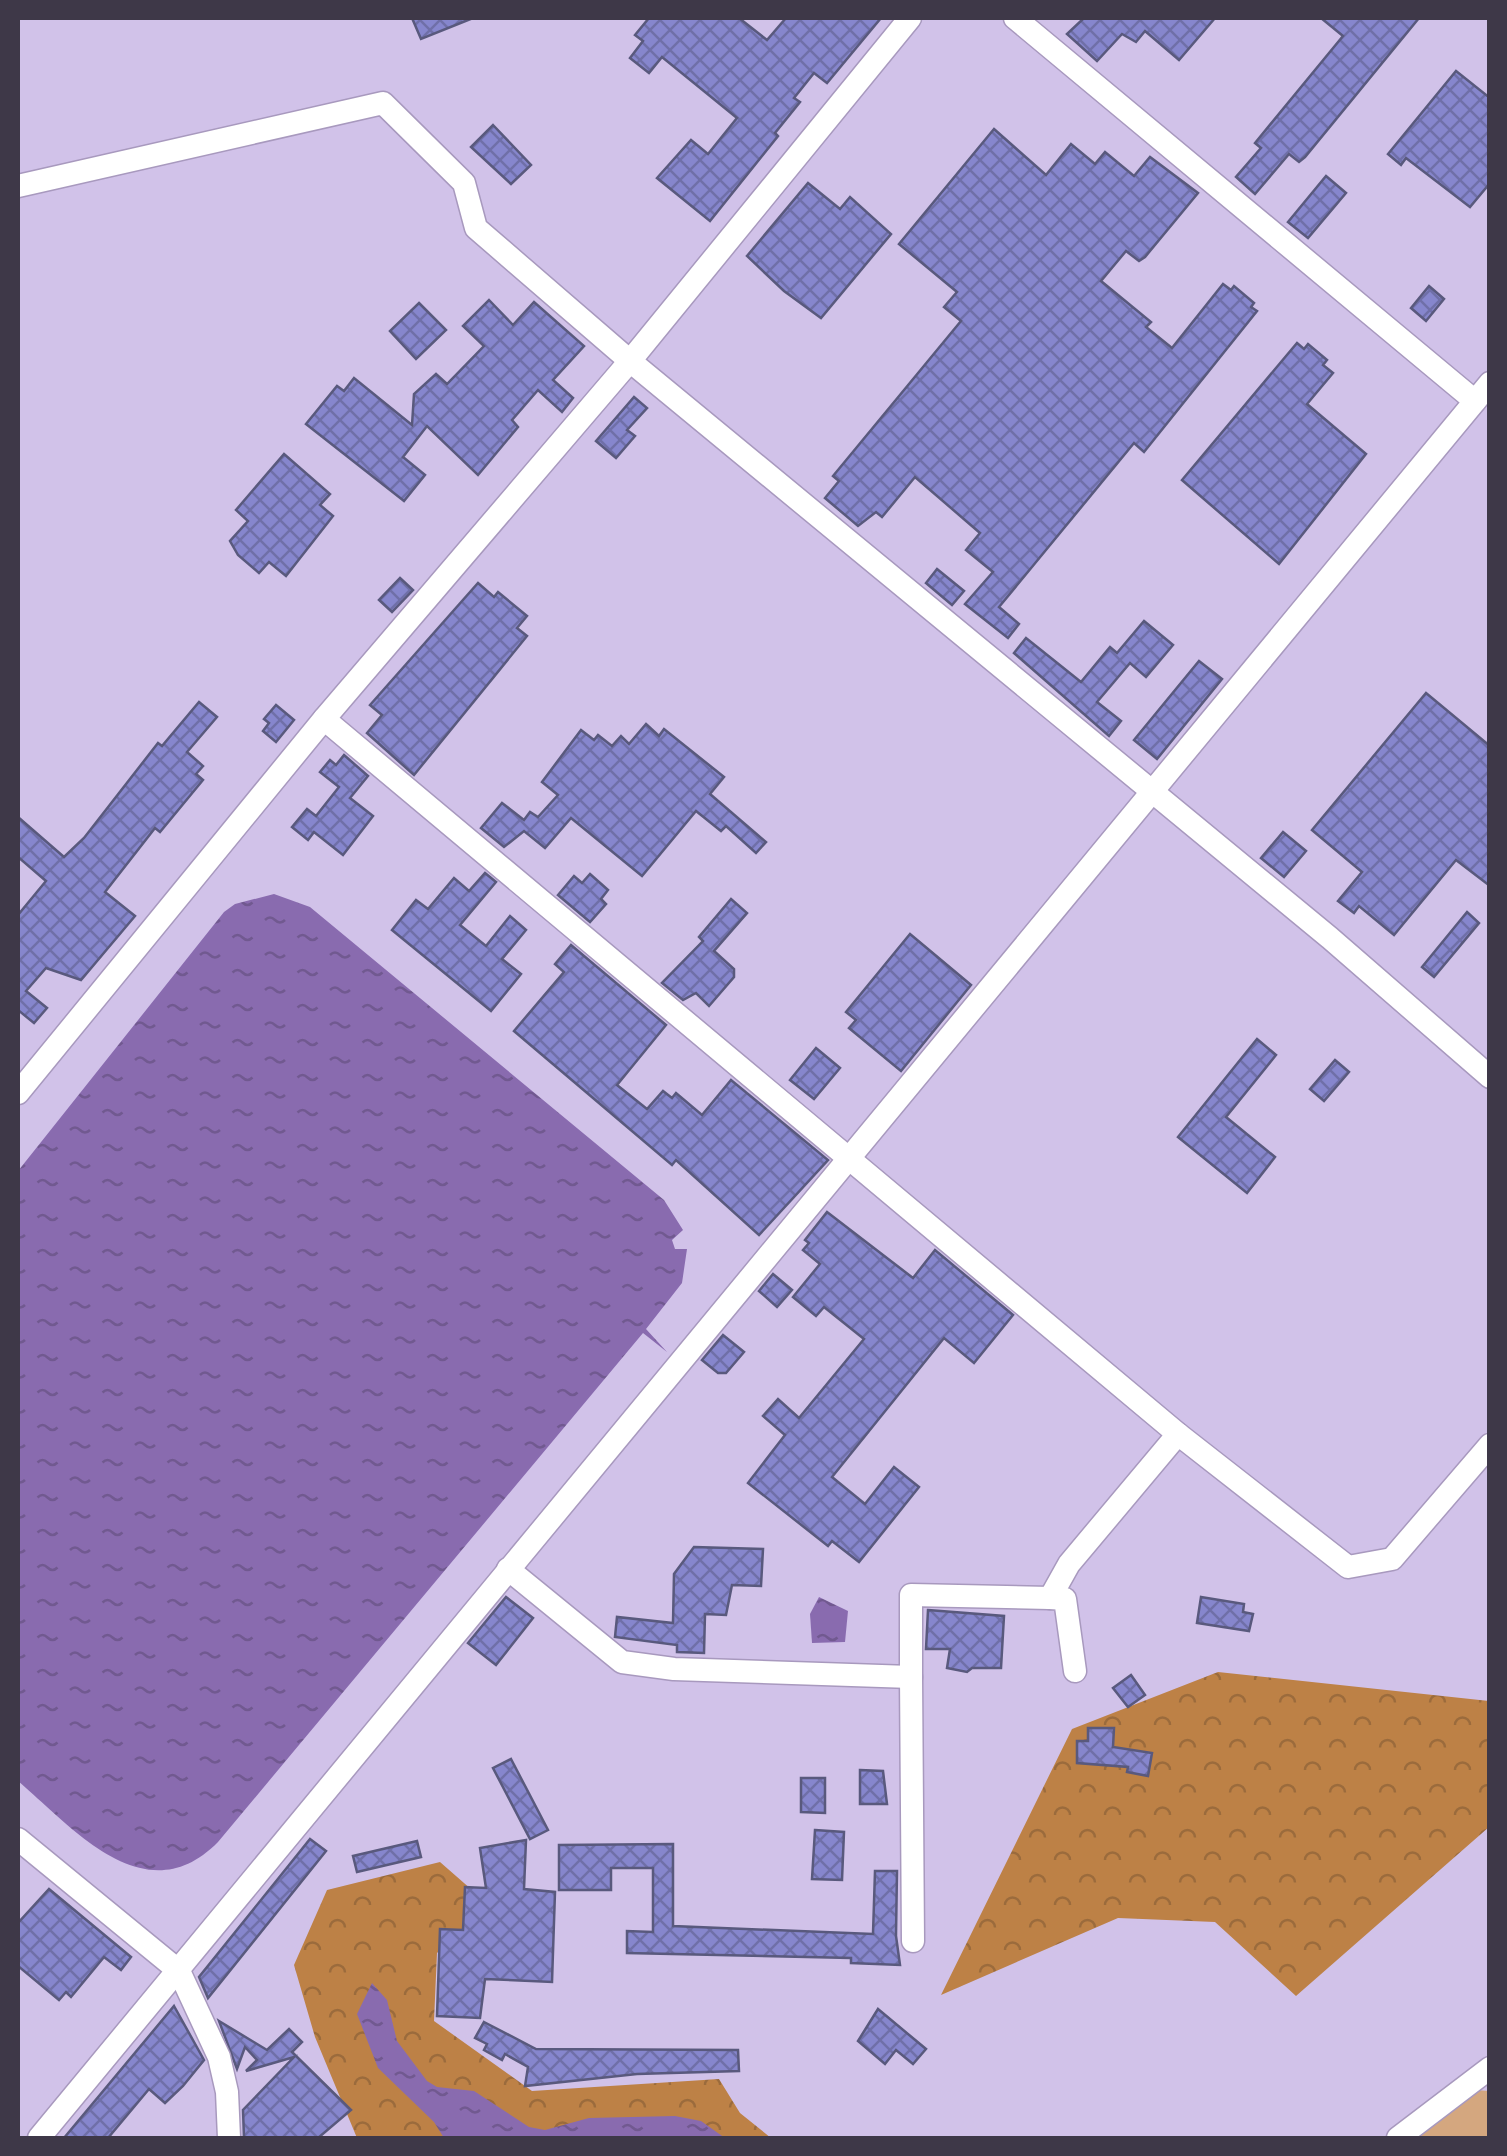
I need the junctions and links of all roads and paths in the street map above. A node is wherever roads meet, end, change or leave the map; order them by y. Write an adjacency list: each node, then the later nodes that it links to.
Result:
1 (910, 18): 4 (street)
2 (1015, 18): 5 (street)
3 (18, 186): 4 (street)
4 (630, 360): 6 (street); 7 (street)
5 (1482, 392): 7 (street)
6 (324, 719): 9 (street); 10 (street)
7 (1154, 794): 8 (street); 10 (street)
8 (1490, 1077)
9 (18, 1093)
10 (848, 1159): 11 (street); 13 (street)
11 (1178, 1434): 12 (street); 14 (street)
12 (1490, 1445)
13 (508, 1569): 16 (street); 19 (street)
14 (1050, 1598): 15 (street); 16 (street)
15 (1074, 1671)
16 (911, 1677): 18 (street)
17 (18, 1839): 19 (street)
18 (913, 1941)
19 (179, 1971): 21 (street); 22 (street)
20 (1490, 2068): 23 (street)
21 (40, 2138)
22 (229, 2138)
23 (1398, 2138)

